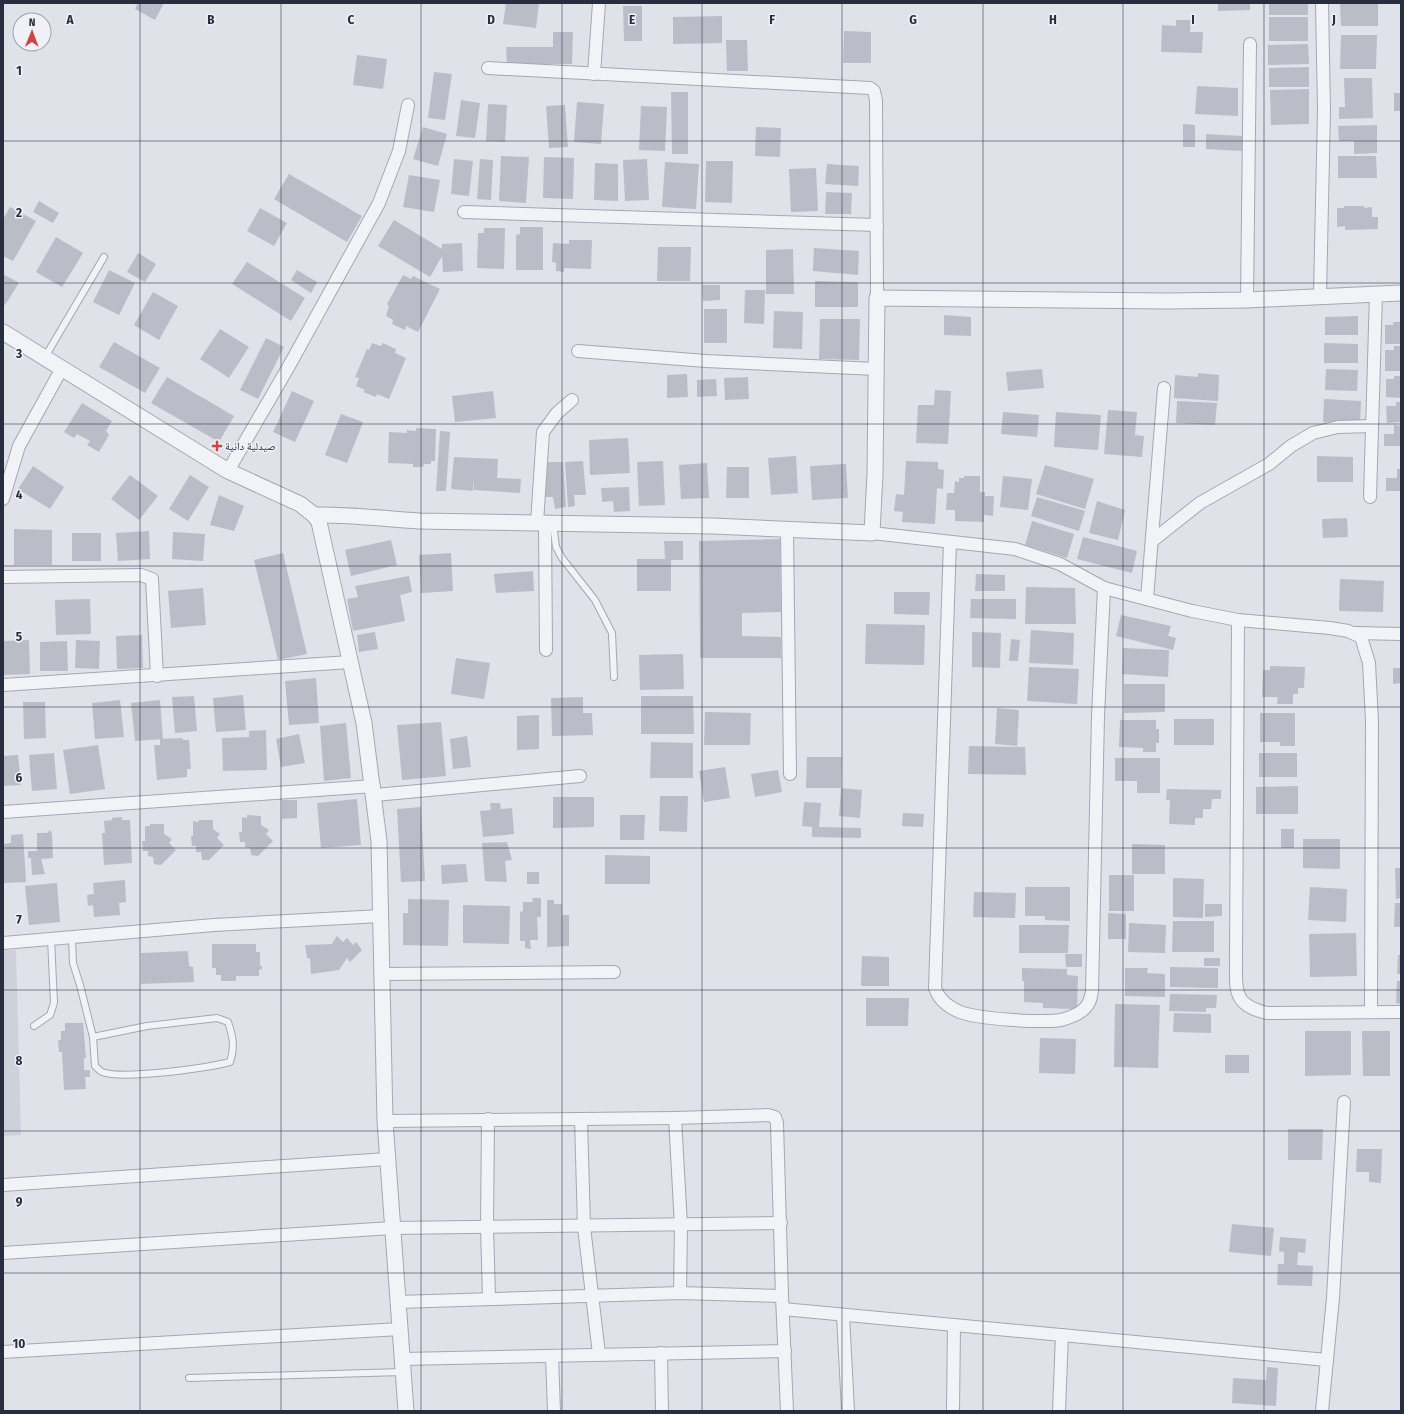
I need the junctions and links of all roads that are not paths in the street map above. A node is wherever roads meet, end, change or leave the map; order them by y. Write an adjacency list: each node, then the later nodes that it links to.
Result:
1 (599, 3): 5 (street)
2 (1322, 3): 12 (street)
3 (1250, 44): 14 (street)
4 (488, 68): 5 (street)
5 (594, 74): 8 (street)
6 (408, 105): 23 (street)
7 (464, 212): 8 (street)
8 (876, 225): 13 (street)
9 (104, 257): 17 (lane)
10 (1401, 292): 11 (street)
11 (1376, 293): 12 (street); 22 (street)
12 (1320, 296): 14 (street)
13 (877, 298): 14 (street); 18 (street)
14 (1247, 300)
15 (3, 332): 17 (street)
16 (578, 351): 18 (street)
17 (44, 358): 19 (street)
18 (876, 369): 29 (street)
19 (61, 370): 23 (street); 25 (street)
20 (1164, 388): 30 (street)
21 (572, 400): 27 (street)
22 (1372, 426): 24 (street); 30 (street)
23 (228, 471): 26 (street)
24 (1370, 497)
25 (3, 499)
26 (314, 515): 27 (street); 39 (street)
27 (545, 523): 28 (street); 38 (street); 41 (lane)
28 (787, 529): 29 (street); 43 (street)
29 (872, 533): 31 (street)
30 (1152, 541): 34 (street)
31 (950, 542): 33 (street); 33 (street)
32 (3, 577): 40 (street)
33 (1104, 588): 34 (street)
34 (1147, 599): 35 (street)
35 (1238, 620): 36 (street); 53 (street)
36 (1355, 633): 37 (street); 53 (street)
37 (1401, 634)
38 (546, 650)
39 (350, 662): 40 (street); 45 (street)
40 (157, 676): 42 (street)
41 (614, 677)
42 (3, 685)
43 (790, 774)
44 (580, 776): 45 (street)
45 (374, 790): 46 (street); 47 (street)
46 (3, 812)
47 (381, 916): 48 (street); 52 (street)
48 (72, 938): 49 (street); 56 (lane)
49 (52, 939): 50 (street); 55 (lane)
50 (3, 943)
51 (614, 972): 52 (street)
52 (382, 974): 61 (street)
53 (1371, 1011): 54 (street)
54 (1401, 1012)
55 (34, 1026)
56 (93, 1037): 56 (lane)
57 (1344, 1102): 85 (street)
58 (675, 1118): 60 (street); 64 (street); 65 (street)
59 (488, 1119): 60 (street); 61 (street); 66 (street)
60 (580, 1119): 67 (street)
61 (384, 1121): 62 (street)
62 (387, 1159): 63 (street); 68 (street)
63 (3, 1185)
64 (781, 1223): 65 (street); 72 (street)
65 (681, 1226): 67 (street); 70 (street)
66 (487, 1227): 67 (street); 68 (street); 73 (street)
67 (584, 1227): 71 (street)
68 (392, 1228): 69 (street); 74 (street)
69 (3, 1253)
70 (680, 1293): 71 (street); 72 (street)
71 (592, 1295): 73 (street); 83 (street)
72 (782, 1296): 75 (street)
73 (489, 1298): 74 (street)
74 (398, 1302): 78 (street)
75 (783, 1309): 76 (street); 80 (street)
76 (843, 1314): 77 (street); 92 (street)
77 (954, 1325): 79 (street); 93 (street)
78 (400, 1329): 81 (street); 86 (street)
79 (1062, 1335): 85 (street); 94 (street)
80 (785, 1351): 82 (street); 91 (street)
81 (3, 1352)
82 (661, 1353): 83 (street); 90 (street)
83 (598, 1354): 84 (street)
84 (552, 1356): 86 (street); 89 (street)
85 (1327, 1360): 95 (street)
86 (403, 1365): 87 (lane); 88 (street)
87 (189, 1378)
88 (406, 1411)
89 (554, 1411)
90 (662, 1411)
91 (788, 1411)
92 (848, 1411)
93 (953, 1411)
94 (1059, 1411)
95 (1322, 1411)

